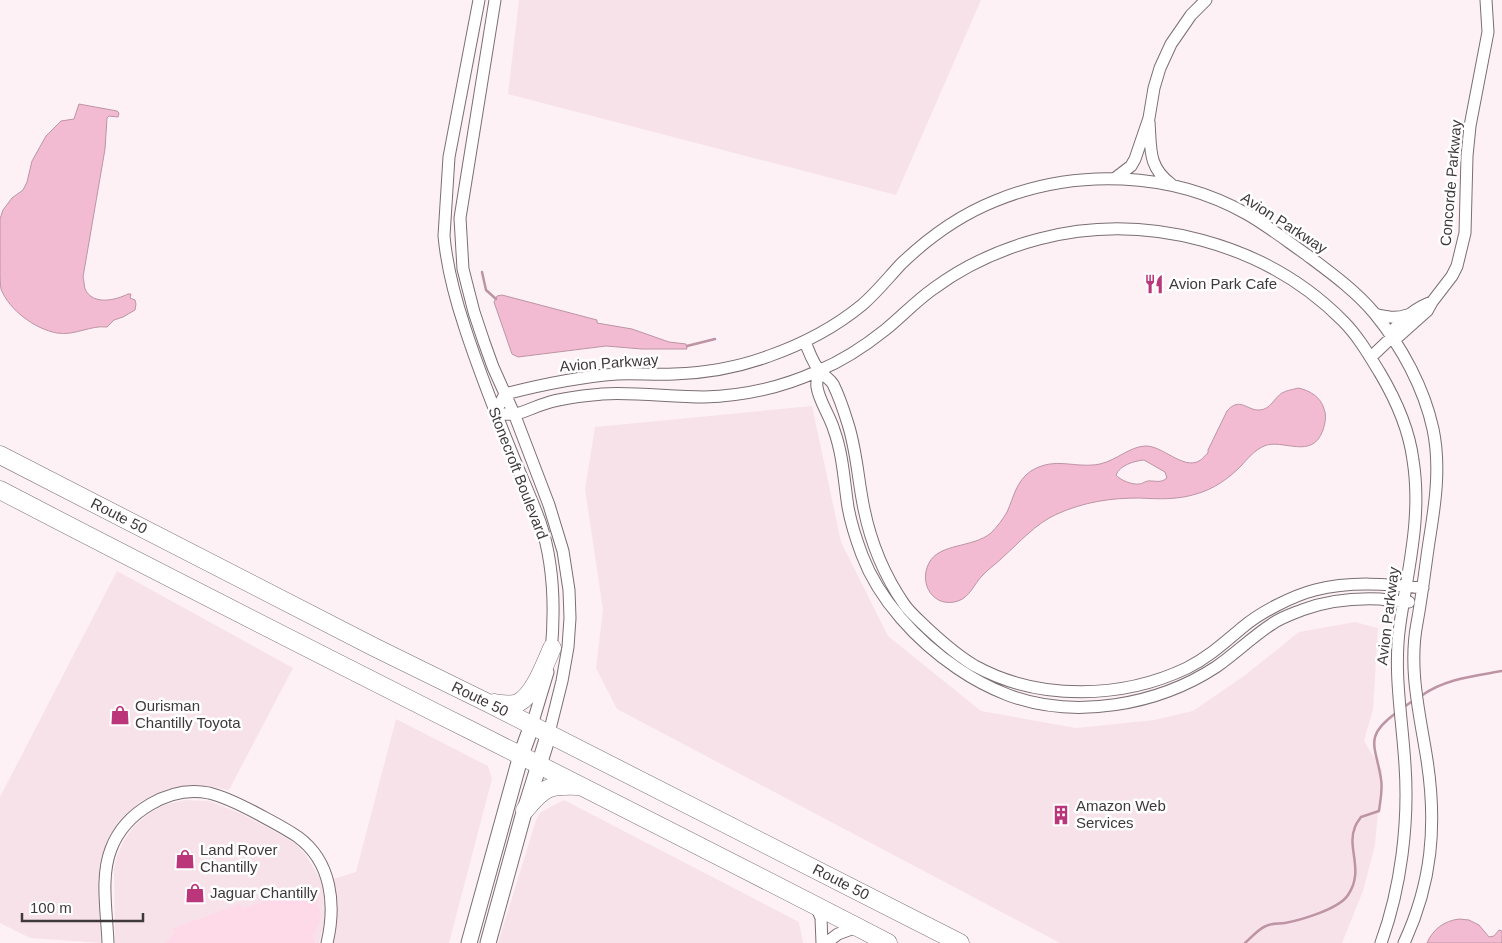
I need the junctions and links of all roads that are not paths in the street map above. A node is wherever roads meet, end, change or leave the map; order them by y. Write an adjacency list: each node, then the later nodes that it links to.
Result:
1 (479, 0): 16 (street, Stonecroft Boulevard)
2 (494, 0): 15 (street, Stonecroft Boulevard)
3 (1206, 0): 5 (street)
4 (1486, 0): 9 (street, Concorde Parkway)
5 (1149, 118): 6 (street); 7 (street)
6 (1114, 178): 7 (street, Avion Parkway); 11 (street, Avion Parkway)
7 (1173, 185): 8 (street, Avion Parkway)
8 (1375, 314): 9 (street); 10 (street, Avion Parkway)
9 (1412, 318): 10 (street, Concorde Parkway); 13 (street)
10 (1391, 338): 12 (street, Concorde Parkway); 13 (street, Avion Parkway)
11 (805, 342): 14 (street); 15 (street, Avion Parkway)
12 (1371, 357): 14 (street, Avion Parkway); 20 (street, Avion Parkway)
13 (1407, 363): 21 (street, Avion Parkway)
14 (819, 371): 17 (street, Avion Parkway); 20 (street); 22 (street)
15 (505, 394): 16 (street); 17 (street, Stonecroft Boulevard)
16 (495, 412): 17 (street); 24 (street, Stonecroft Boulevard)
17 (515, 416): 27 (street, Stonecroft Boulevard)
18 (0, 455): 25 (highway, Route 50)
19 (0, 490): 28 (highway, Route 50)
20 (1405, 586): 21 (street); 22 (street, Avion Parkway)
21 (1422, 588): 23 (street, Avion Parkway)
22 (1403, 602): 23 (street); 41 (street, Avion Parkway)
23 (1420, 603): 42 (street, Avion Parkway)
24 (552, 648): 25 (highway); 26 (street, Stonecroft Boulevard)
25 (488, 702): 26 (highway, Route 50)
26 (532, 725): 27 (highway, Route 50); 28 (main road, Stonecroft Boulevard)
27 (549, 734): 29 (main road, Stonecroft Boulevard); 40 (highway, Route 50)
28 (521, 755): 29 (highway, Route 50); 36 (main road, Stonecroft Boulevard)
29 (539, 764): 30 (highway, Route 50); 31 (main road, Stonecroft Boulevard)
30 (581, 786): 31 (highway); 32 (highway, Route 50)
31 (525, 810): 37 (main road, Stonecroft Boulevard)
32 (816, 906): 33 (highway, Route 50); 38 (street)
33 (857, 927): 38 (street); 39 (highway, Route 50)
34 (108, 943): 35 (street)
35 (326, 943)
36 (469, 943)
37 (488, 943)
38 (824, 943)
39 (888, 943)
40 (960, 943)
41 (1382, 943)
42 (1404, 943)

